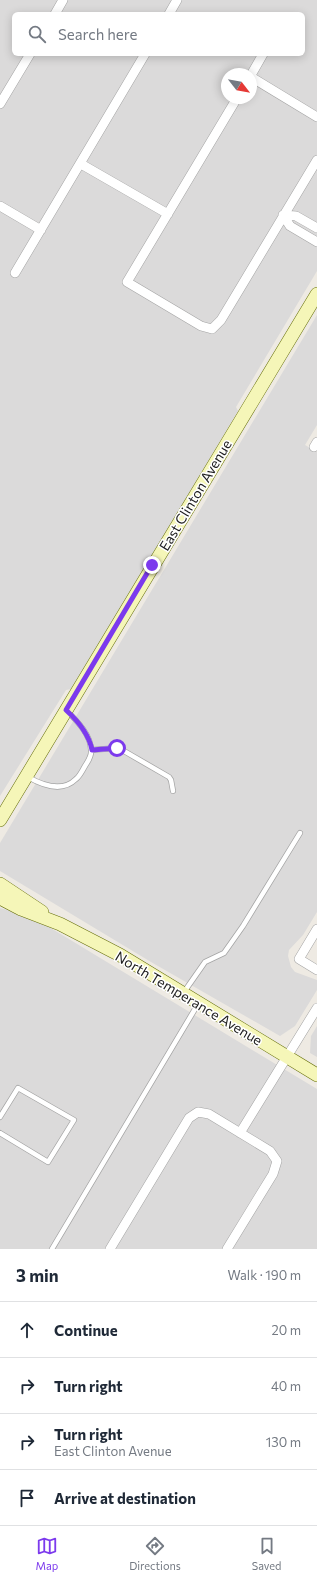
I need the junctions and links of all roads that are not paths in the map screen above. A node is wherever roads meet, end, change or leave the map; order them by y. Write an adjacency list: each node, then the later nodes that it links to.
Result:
1 (63, 0): 3 (street)
2 (177, 0): 4 (street)
3 (55, 12)
4 (170, 12)
5 (29, 56): 10 (street)
6 (144, 56): 14 (street)
7 (262, 56): 8 (street)
8 (255, 68)
9 (257, 80): 12 (street)
10 (0, 104)
11 (233, 104): 16 (street)
12 (317, 117)
13 (317, 160): 17 (street)
14 (81, 164): 16 (street); 19 (street)
15 (0, 206): 19 (street)
16 (168, 214): 17 (street)
17 (283, 215): 18 (street); 20 (street)
18 (317, 228)
19 (41, 230): 21 (street)
20 (317, 242)
21 (15, 273)
22 (317, 294): 23 (street, East Clinton Avenue)
23 (66, 710): 24 (lane); 25 (street, East Clinton Avenue)
24 (92, 750): 25 (lane); 26 (lane)
25 (26, 776): 27 (street, East Clinton Avenue)
26 (173, 791)
27 (0, 820)
28 (300, 833): 34 (lane)
29 (0, 884): 31 (street, North Temperance Avenue)
30 (0, 898): 31 (street, North Temperance Avenue)
31 (60, 924): 34 (street, North Temperance Avenue)
32 (317, 929): 33 (street)
33 (317, 970)
34 (183, 993): 35 (street, North Temperance Avenue)
35 (198, 1002): 37 (street, North Temperance Avenue); 42 (lane)
36 (317, 1008): 37 (street)
37 (287, 1057): 38 (street, North Temperance Avenue); 41 (street)
38 (317, 1075)
39 (0, 1117): 40 (lane)
40 (0, 1133)
41 (240, 1133): 43 (street); 44 (street)
42 (52, 1249)
43 (110, 1249)
44 (227, 1249)

